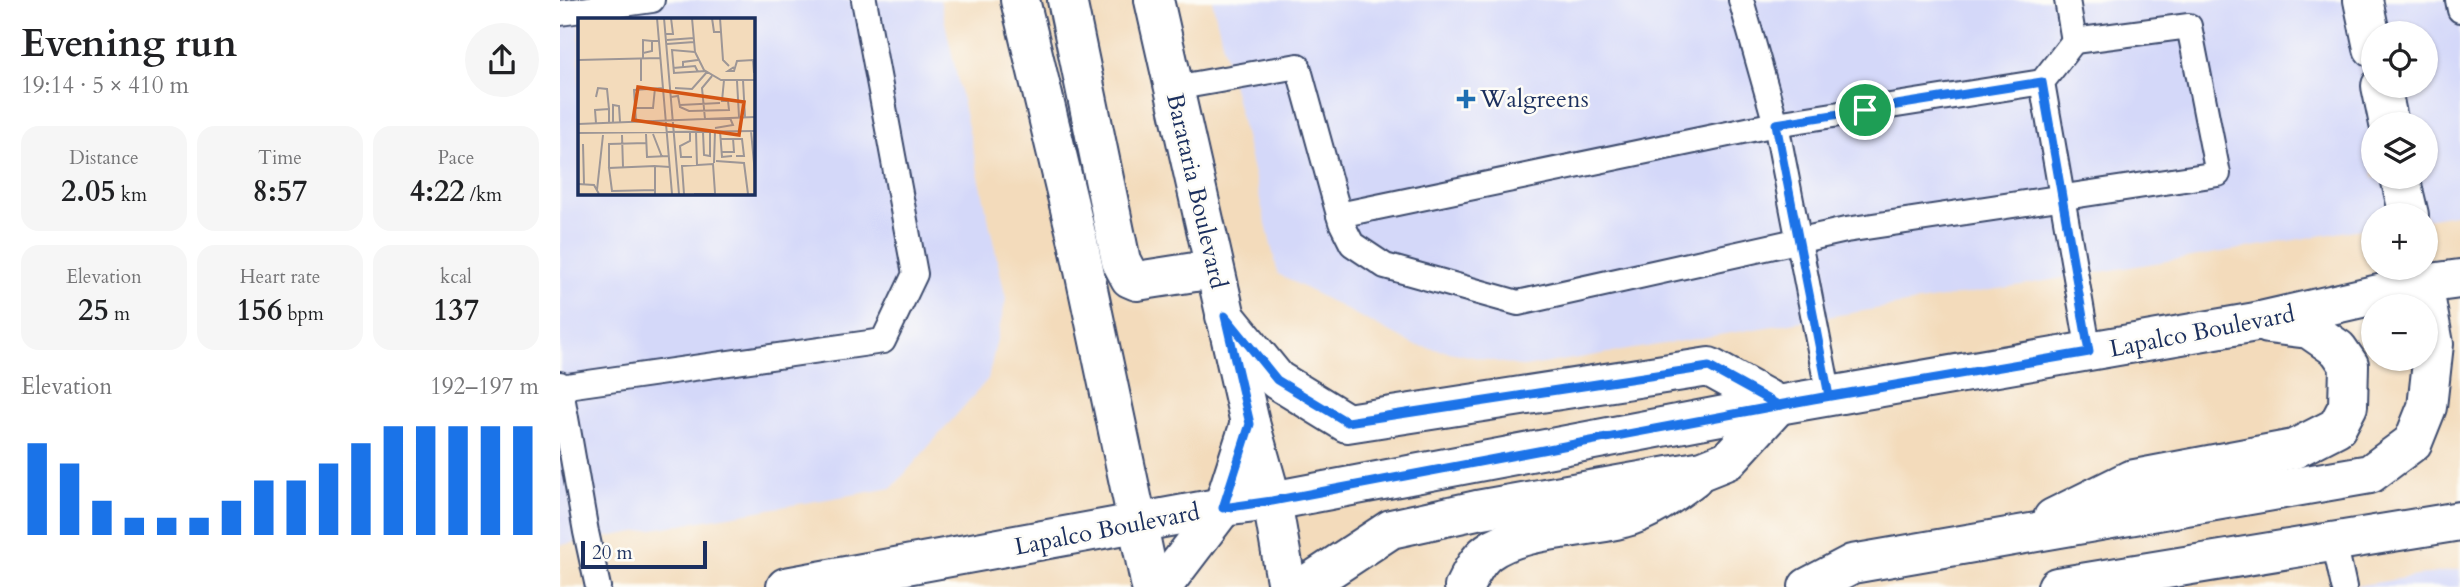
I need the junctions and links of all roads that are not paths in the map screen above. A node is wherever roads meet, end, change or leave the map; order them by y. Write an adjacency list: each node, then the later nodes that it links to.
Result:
1 (652, 0): 11 (lane)
2 (864, 0): 26 (lane)
3 (1020, 0): 34 (main road)
4 (1067, 0): 20 (main road)
5 (1154, 0): 15 (main road, Barataria Boulevard)
6 (1741, 0): 16 (lane)
7 (2067, 0): 13 (lane)
8 (2363, 0): 12 (main road)
9 (2458, 0): 10 (lane)
10 (2460, 10)
11 (560, 13)
12 (2367, 21)
13 (2074, 41): 14 (lane); 17 (lane)
14 (2042, 82): 16 (lane); 17 (lane)
15 (1174, 88): 18 (lane); 20 (main road, Barataria Boulevard)
16 (1776, 124): 18 (lane); 19 (lane)
17 (2060, 198): 19 (lane); 25 (lane)
18 (1339, 215): 19 (lane)
19 (1799, 240): 27 (lane)
20 (1214, 269): 23 (main road, Barataria Boulevard)
21 (2422, 280): 24 (main road, Lapalco Boulevard)
22 (2434, 280): 35 (main road)
23 (1225, 316): 28 (main road); 29 (main road, Barataria Boulevard)
24 (2256, 322): 25 (main road, Lapalco Boulevard); 35 (main road)
25 (2089, 352): 27 (main road, Lapalco Boulevard)
26 (560, 385): 39 (lane)
27 (1829, 396): 28 (main road, Lapalco Boulevard)
28 (1778, 405): 30 (main road); 31 (main road, Lapalco Boulevard)
29 (1250, 424): 31 (main road, Barataria Boulevard); 32 (main road)
30 (1703, 470): 45 (main road); 46 (main road)
31 (1272, 501): 32 (main road, Lapalco Boulevard); 44 (main road, Barataria Boulevard)
32 (1223, 508): 34 (main road, Lapalco Boulevard); 43 (main road)
33 (2460, 521): 36 (main road)
34 (1137, 524): 37 (main road, Lapalco Boulevard); 42 (main road)
35 (2017, 536): 47 (main road)
36 (2334, 541): 38 (main road); 49 (lane)
37 (876, 572): 40 (main road, Lapalco Boulevard); 41 (main road)
38 (2126, 582): 48 (main road)
39 (598, 587)
40 (786, 587)
41 (935, 587)
42 (1151, 587)
43 (1162, 587)
44 (1287, 587)
45 (1303, 587)
46 (1464, 587)
47 (1808, 587)
48 (2057, 587)
49 (2343, 587)

